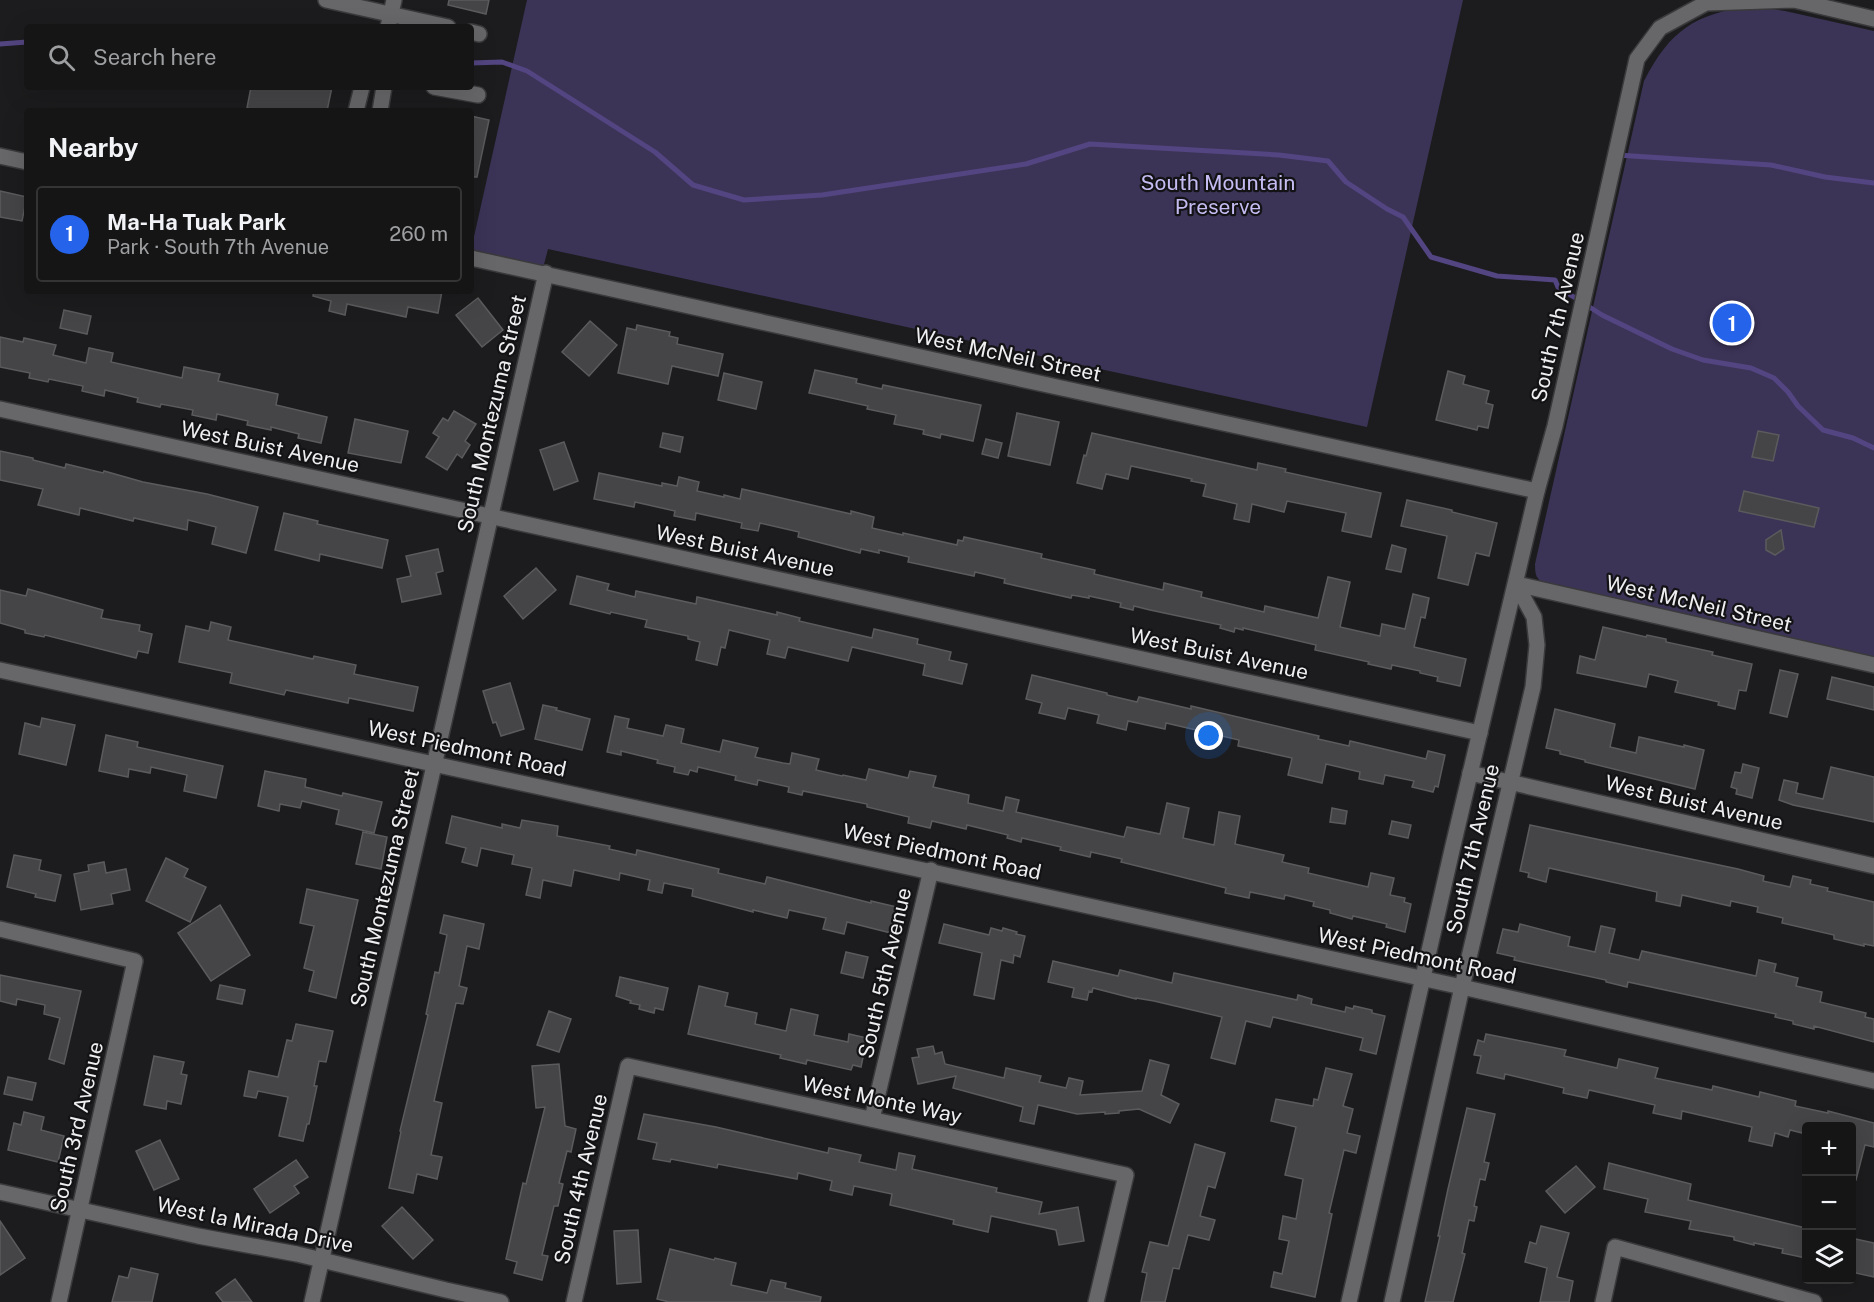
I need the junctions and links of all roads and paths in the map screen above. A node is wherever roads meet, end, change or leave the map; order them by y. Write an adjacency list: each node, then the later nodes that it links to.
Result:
1 (326, 0): 2 (street)
2 (391, 14): 4 (street)
3 (1874, 19): 16 (street, South 7th Avenue)
4 (435, 24)
5 (361, 90): 9 (street)
6 (384, 90): 10 (street)
7 (450, 90): 8 (street)
8 (478, 95)
9 (357, 108)
10 (380, 108)
11 (0, 156): 12 (street)
12 (24, 161)
13 (474, 259): 14 (street, West McNeil Street)
14 (546, 273): 16 (street, West McNeil Street); 17 (street, South Montezuma Street)
15 (0, 410): 17 (street, West Buist Avenue)
16 (1537, 491): 18 (street, South 7th Avenue)
17 (490, 516): 21 (street, West Buist Avenue); 22 (street, South Montezuma Street)
18 (1515, 584): 19 (street, West McNeil Street); 21 (street, South 7th Avenue); 24 (street, South 7th Avenue)
19 (1874, 665)
20 (0, 670): 22 (street, West Piedmont Road)
21 (1480, 733): 23 (street, South 7th Avenue)
22 (434, 764): 26 (street, West Piedmont Road); 35 (street, South Montezuma Street)
23 (1470, 773): 24 (street, West Buist Avenue); 28 (street, South 7th Avenue)
24 (1510, 783): 25 (street, West Buist Avenue); 29 (street, South 7th Avenue)
25 (1874, 866)
26 (931, 870): 28 (street, West Piedmont Road); 32 (street, South 5th Avenue)
27 (0, 929): 34 (street, South 3rd Avenue)
28 (1423, 979): 29 (street, West Piedmont Road); 41 (street, South 7th Avenue)
29 (1462, 987): 31 (street, West Piedmont Road); 42 (street, South 7th Avenue)
30 (628, 1066): 32 (street, West Monte Way); 39 (street, South 4th Avenue)
31 (1874, 1081)
32 (873, 1119): 40 (street, West Monte Way)
33 (0, 1192): 34 (street, West la Mirada Drive)
34 (80, 1210): 35 (street, West la Mirada Drive); 36 (street, South 3rd Avenue)
35 (321, 1260): 37 (street, South Montezuma Street); 38 (street, West la Mirada Drive)
36 (59, 1302)
37 (312, 1302)
38 (501, 1302)
39 (574, 1302)
40 (1096, 1302)
41 (1349, 1302)
42 (1392, 1302)
43 (1603, 1302): 44 (street)
44 (1814, 1302)

